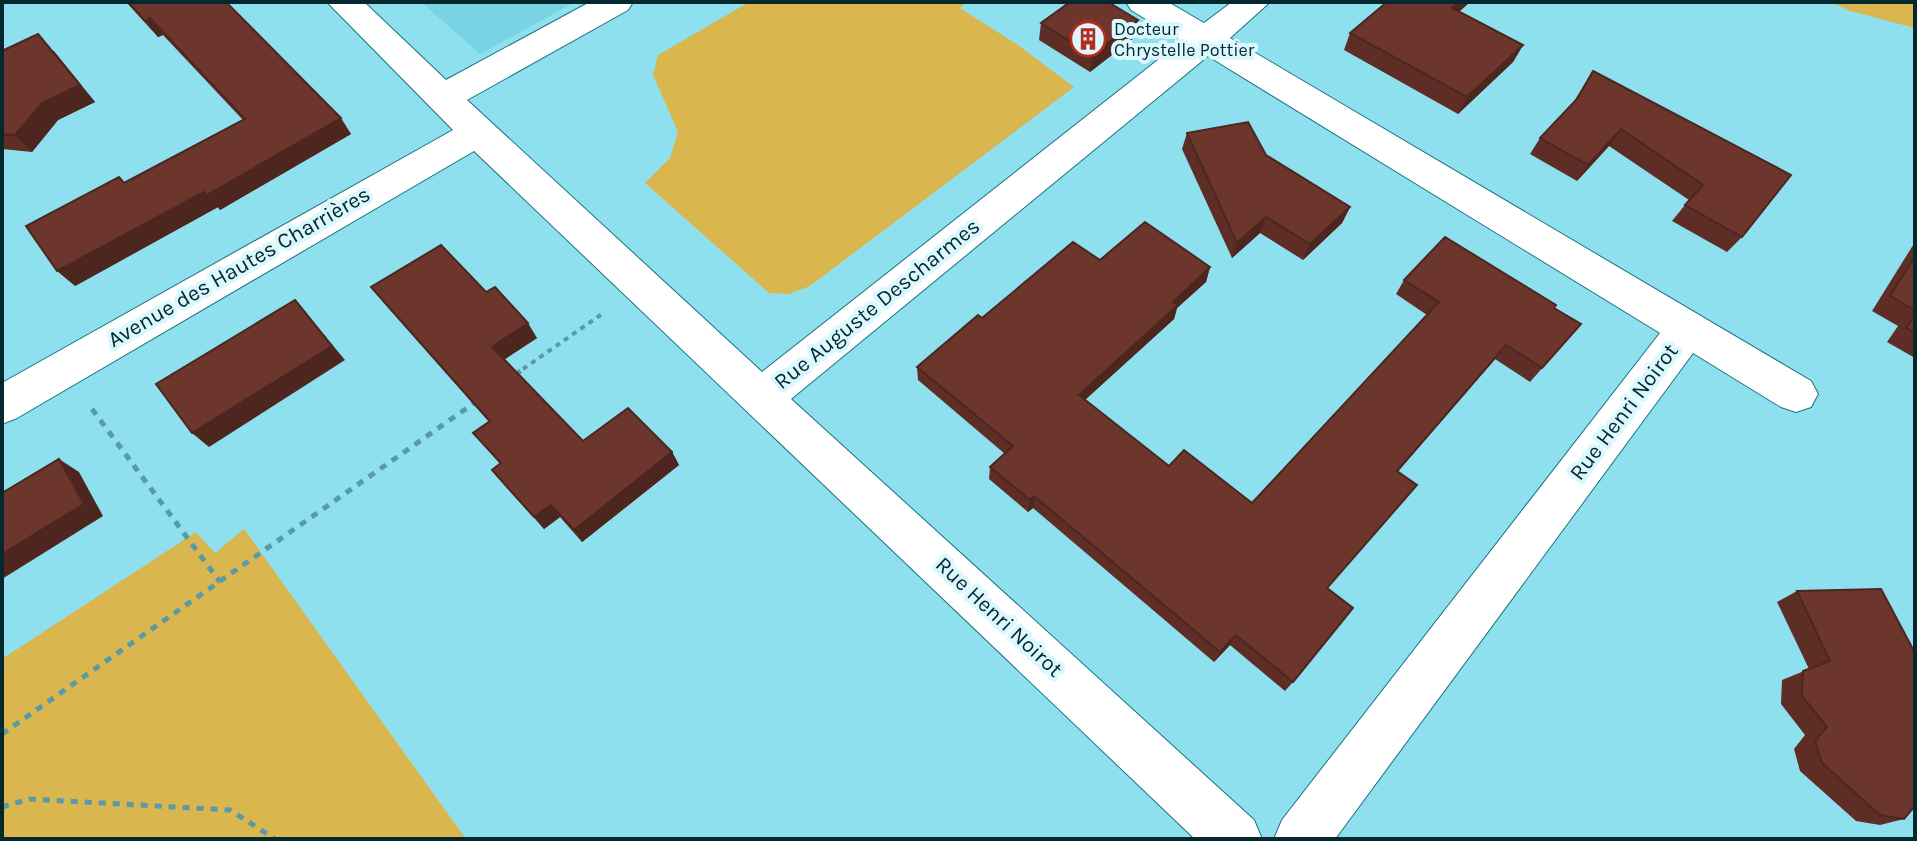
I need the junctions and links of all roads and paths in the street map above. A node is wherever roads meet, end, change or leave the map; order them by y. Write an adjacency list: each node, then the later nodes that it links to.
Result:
1 (344, 2): 6 (street, Rue Auguste Descharmes)
2 (616, 2): 6 (street)
3 (1143, 2): 5 (street, Rue Henri Noirot)
4 (1253, 2): 5 (street, Rue Auguste Descharmes)
5 (1205, 41): 9 (street, Rue Henri Noirot); 14 (street, Rue Auguste Descharmes)
6 (442, 98): 7 (street, Rue Auguste Descharmes)
7 (478, 132): 8 (street, Rue Auguste Descharmes); 10 (street, Avenue des Hautes Charrières)
8 (642, 286): 11 (path); 14 (street, Rue Auguste Descharmes)
9 (1687, 329): 13 (street, Rue Henri Noirot); 21 (street, Rue Henri Noirot)
10 (63, 369): 15 (street, Avenue des Hautes Charrières); 16 (path)
11 (514, 375)
12 (489, 393): 16 (path)
13 (1796, 394)
14 (762, 397): 20 (street, Rue Henri Noirot)
15 (2, 405)
16 (220, 582): 17 (path)
17 (2, 734)
18 (2, 807): 19 (path)
19 (275, 839)
20 (1235, 839)
21 (1301, 839)

